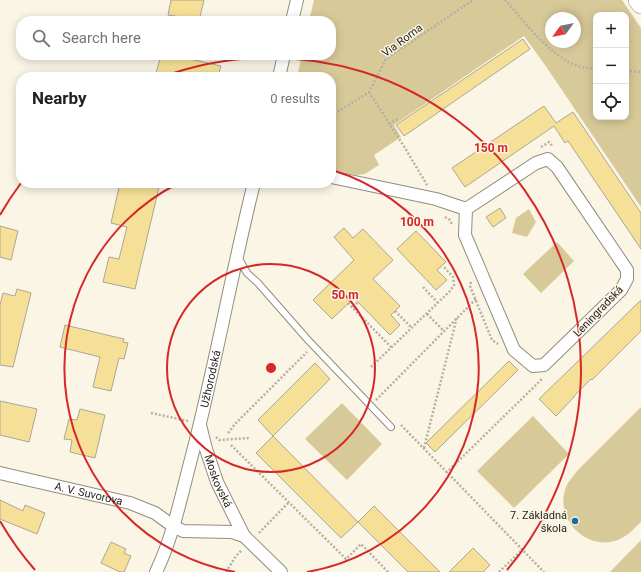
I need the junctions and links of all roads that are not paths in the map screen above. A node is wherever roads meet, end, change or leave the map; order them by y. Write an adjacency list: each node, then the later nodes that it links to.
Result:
1 (297, 0): 4 (street)
2 (638, 0): 3 (main road)
3 (641, 4)
4 (293, 16)
5 (283, 60): 6 (street)
6 (280, 72)
7 (336, 178): 9 (street)
8 (253, 188): 10 (street, Užhorodská)
9 (466, 209): 9 (street, Leningradská)
10 (236, 254): 11 (street, Užhorodská); 12 (lane)
11 (200, 424): 14 (street, Užhorodská); 15 (street, Moskovská)
12 (391, 426)
13 (0, 473): 14 (street, A. V. Suvorova)
14 (173, 526): 15 (street); 16 (street, Užhorodská)
15 (244, 536): 17 (street, Moskovská)
16 (156, 572)
17 (281, 572)

